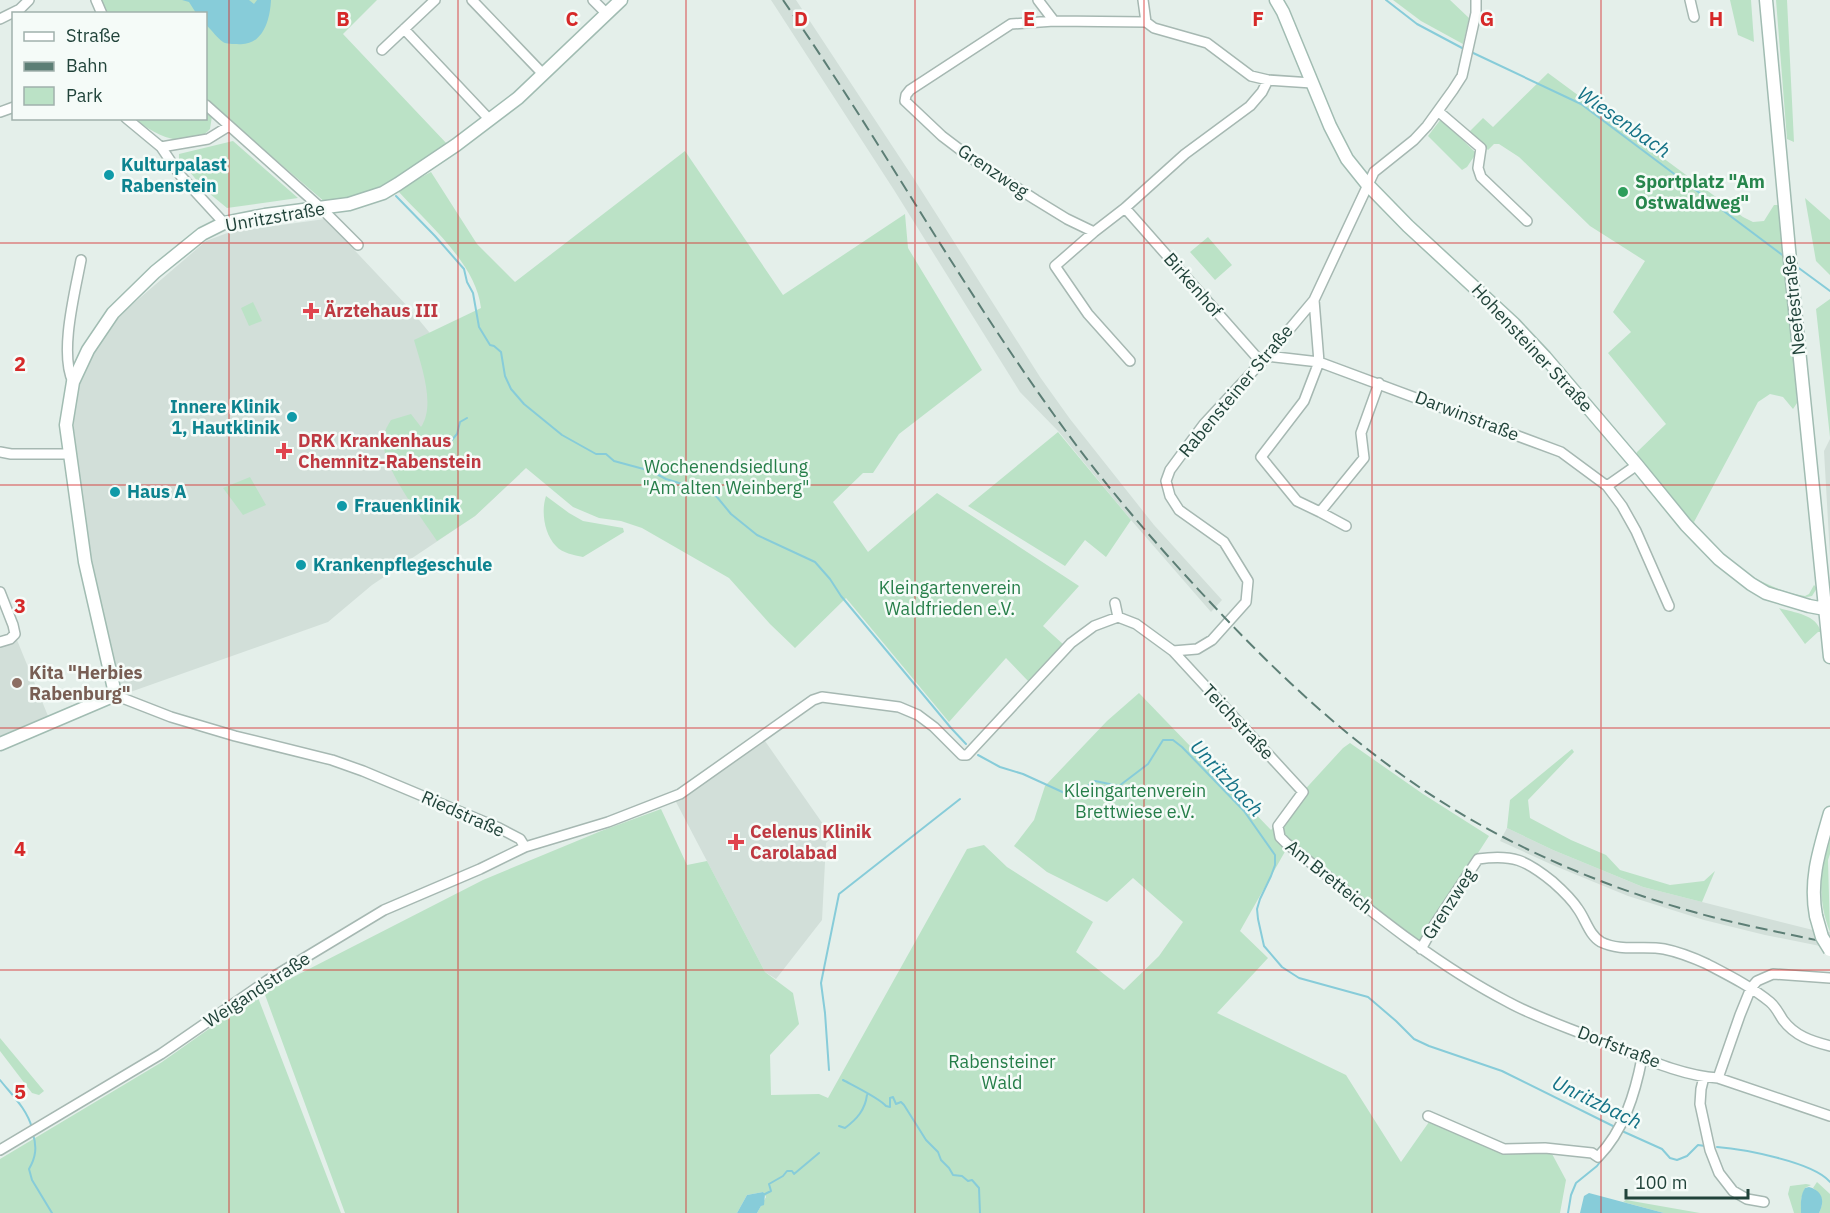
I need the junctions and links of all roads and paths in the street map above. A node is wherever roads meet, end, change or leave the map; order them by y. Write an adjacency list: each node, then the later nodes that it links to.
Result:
1 (29, 0): 12 (street)
2 (435, 0): 17 (street)
3 (472, 0): 19 (street)
4 (593, 0): 13 (street)
5 (621, 0): 13 (main road, Unritzstraße)
6 (1038, 0): 15 (street)
7 (1143, 0): 16 (street)
8 (1276, 0): 21 (main road, Hohensteiner Straße)
9 (1476, 0): 23 (street, Rabensteiner Straße)
10 (1690, 0): 14 (street)
11 (1766, 0): 51 (main road, Neefestraße)
12 (22, 11)
13 (607, 14): 19 (main road, Unritzstraße)
14 (1694, 17)
15 (1054, 21): 16 (street); 33 (street, Grenzweg)
16 (1146, 22): 20 (street)
17 (404, 29): 18 (street); 25 (street)
18 (382, 50)
19 (543, 74): 25 (main road, Unritzstraße)
20 (1268, 80): 21 (street); 30 (street)
21 (1312, 83): 28 (main road, Hohensteiner Straße)
22 (207, 106): 26 (street)
23 (1439, 112): 28 (street, Rabensteiner Straße); 31 (street)
24 (128, 120): 27 (street)
25 (490, 120): 29 (main road, Unritzstraße)
26 (229, 126): 27 (street); 29 (street)
27 (161, 147): 32 (street)
28 (1368, 184): 36 (street, Rabensteiner Straße); 44 (main road, Hohensteiner Straße)
29 (321, 208): 32 (main road, Unritzstraße); 34 (street)
30 (1125, 208): 33 (street); 37 (street, Birkenhof)
31 (1527, 221)
32 (224, 223): 40 (main road, Unritzstraße)
33 (1094, 232): 38 (street)
34 (358, 245)
35 (81, 260): 40 (street)
36 (1314, 300): 37 (street, Rabensteiner Straße); 39 (street)
37 (1264, 358): 39 (street, Darwinstraße); 54 (street, Rabensteiner Straße)
38 (1130, 361)
39 (1319, 362): 41 (street, Darwinstraße); 46 (street)
40 (73, 382): 43 (main road, Unritzstraße)
41 (1380, 383): 45 (street, Darwinstraße); 46 (street)
42 (0, 452): 43 (street)
43 (70, 454): 56 (main road, Unritzstraße)
44 (1637, 465): 45 (street); 51 (main road, Hohensteiner Straße)
45 (1607, 486): 50 (street, Darwinstraße)
46 (1320, 512): 47 (street)
47 (1346, 526)
48 (0, 592): 53 (street)
49 (1115, 603): 52 (street)
50 (1669, 606)
51 (1828, 610): 55 (main road, Neefestraße)
52 (1118, 616): 54 (street); 60 (street, Riedstraße)
53 (0, 642)
54 (1173, 651): 58 (street, Teichstraße)
55 (1830, 657)
56 (112, 694): 57 (main road); 60 (street, Riedstraße)
57 (0, 744)
58 (1303, 792): 61 (street, Am Bretteich)
59 (1830, 813): 62 (main road, bridge)
60 (525, 847): 71 (street, Weigandstraße)
61 (1420, 949): 64 (street, Grenzweg); 66 (street, Dorfstraße)
62 (1830, 950)
63 (1830, 978): 64 (street)
64 (1751, 988): 65 (street); 68 (street)
65 (1830, 1046)
66 (1642, 1058): 67 (street, Dorfstraße); 69 (street)
67 (1704, 1077): 68 (street, Dorfstraße); 72 (street)
68 (1718, 1078): 70 (street, Dorfstraße)
69 (1428, 1116)
70 (1830, 1116)
71 (0, 1150)
72 (1764, 1202)

